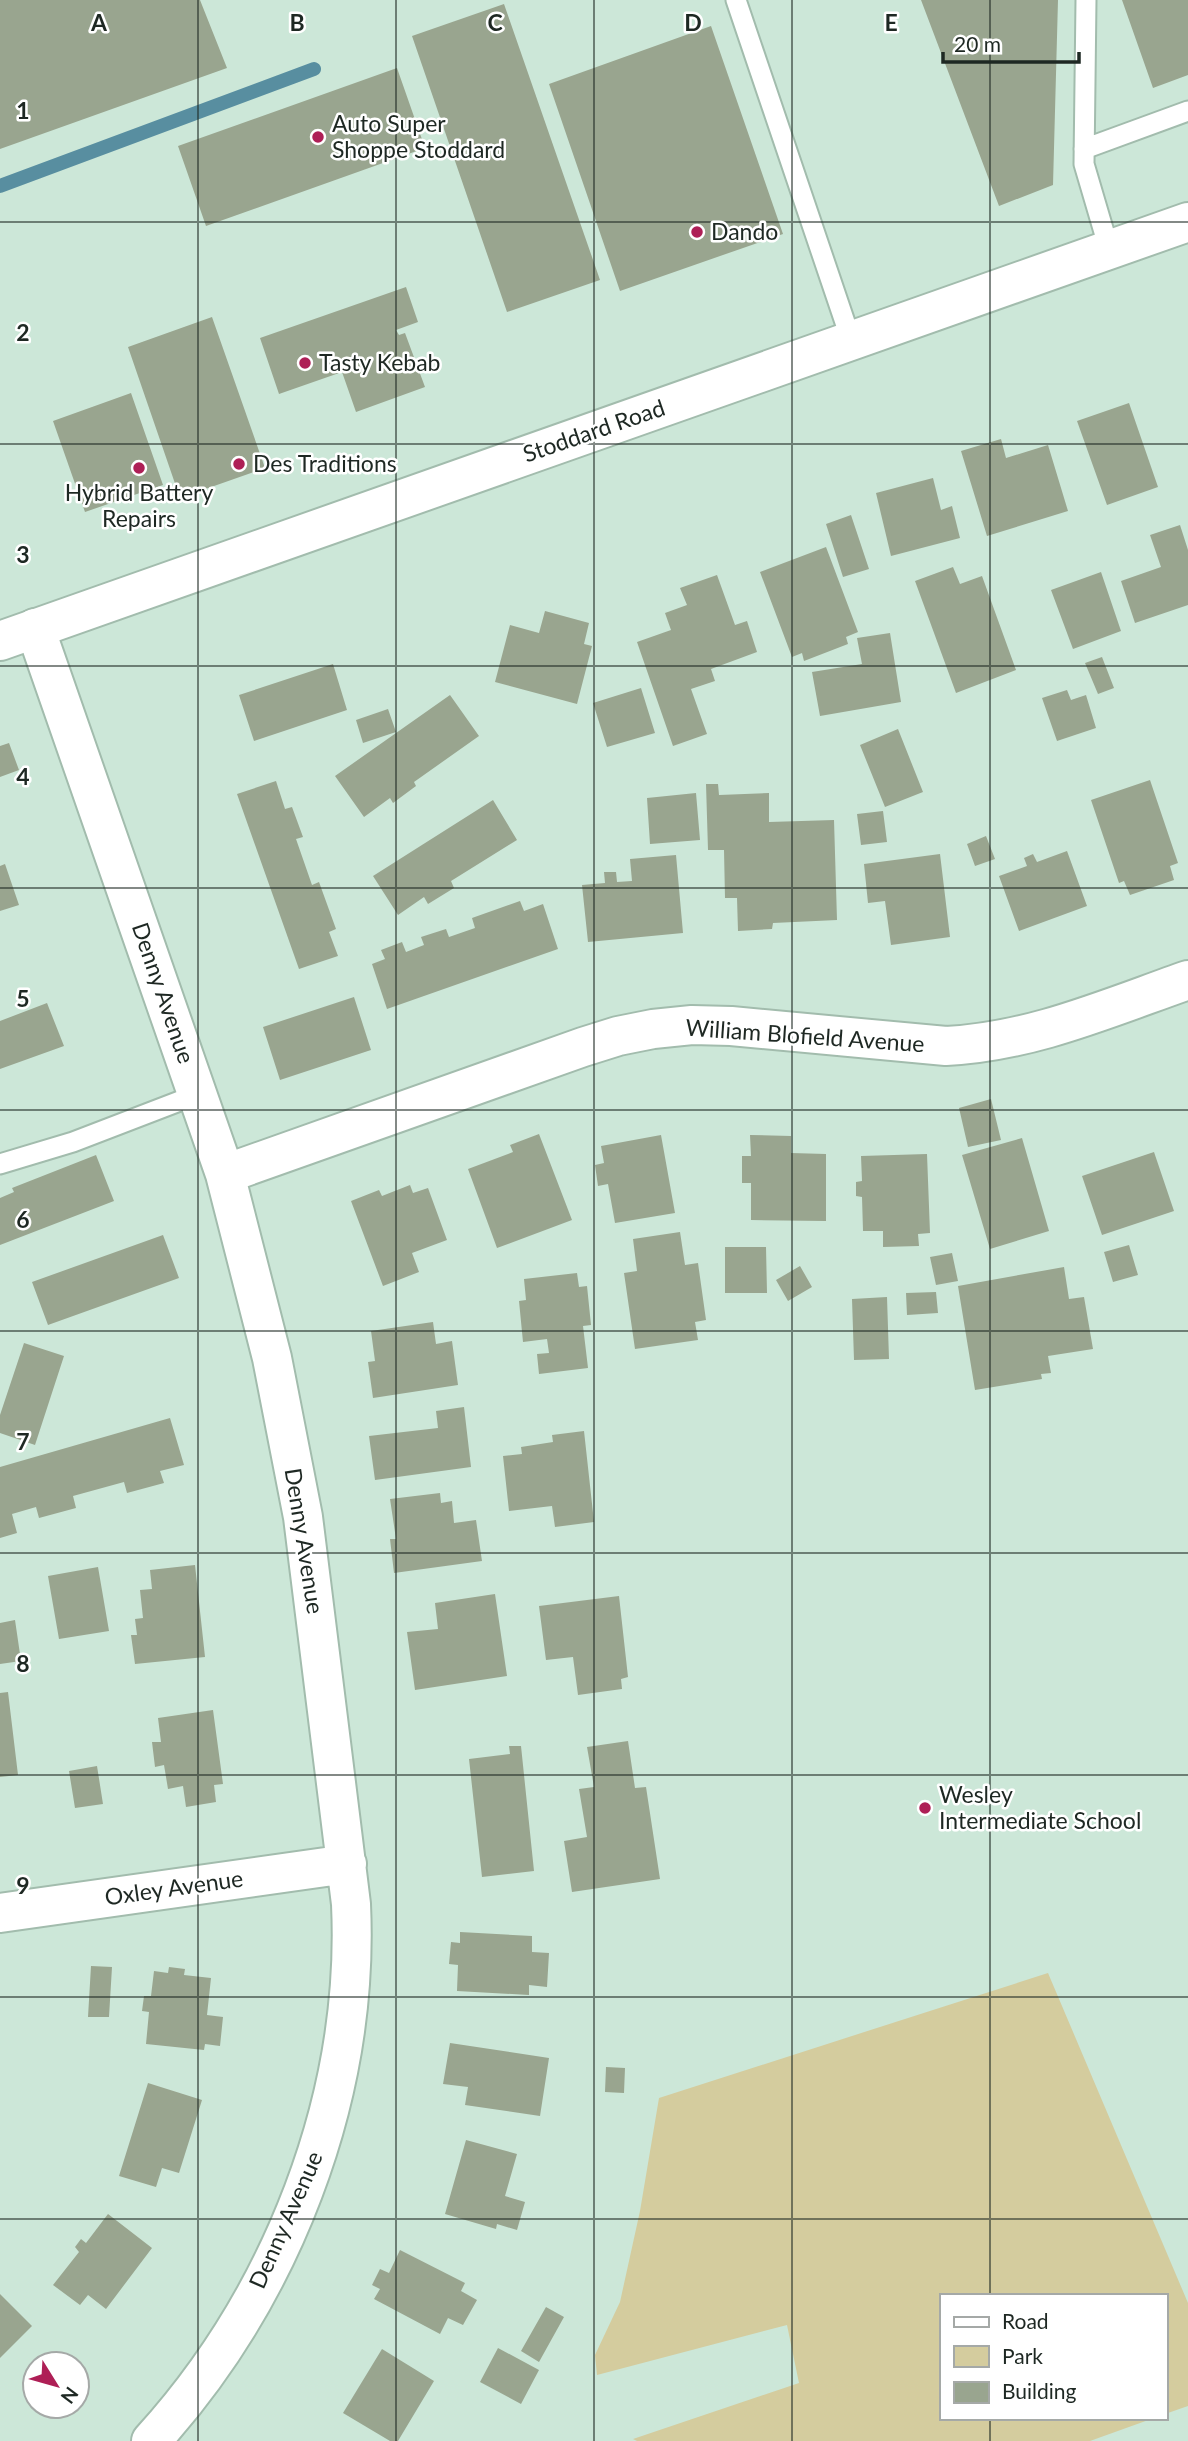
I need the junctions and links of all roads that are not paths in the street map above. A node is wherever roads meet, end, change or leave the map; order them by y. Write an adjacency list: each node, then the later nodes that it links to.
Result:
1 (736, 0): 7 (lane)
2 (1086, 0): 4 (lane)
3 (1188, 111): 4 (lane)
4 (1084, 149): 6 (lane)
5 (1188, 222): 6 (street, Stoddard Road)
6 (1109, 249): 7 (street, Stoddard Road)
7 (851, 340): 8 (street, Stoddard Road)
8 (35, 628): 9 (street, Stoddard Road); 11 (street, Denny Avenue)
9 (0, 641)
10 (1188, 980): 13 (street, William Blofield Avenue)
11 (198, 1094): 12 (lane); 13 (street, Denny Avenue)
12 (0, 1164)
13 (225, 1174): 14 (street, Denny Avenue)
14 (347, 1864): 15 (street, Oxley Avenue); 16 (street, Denny Avenue)
15 (0, 1913)
16 (150, 2441)

